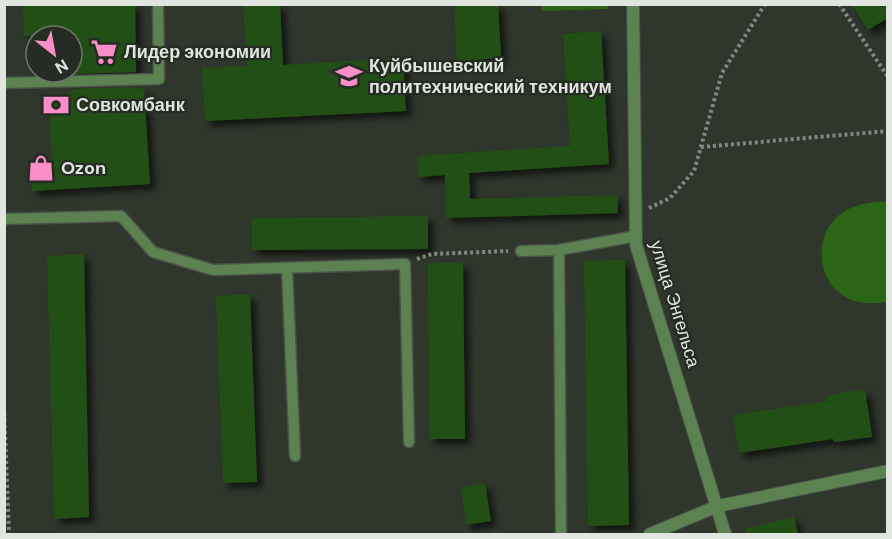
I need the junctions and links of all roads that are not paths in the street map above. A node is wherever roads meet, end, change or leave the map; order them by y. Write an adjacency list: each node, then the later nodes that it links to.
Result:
1 (158, 4): 3 (lane)
2 (633, 4): 5 (street, улица Энгельса)
3 (4, 82)
4 (4, 219): 8 (lane)
5 (636, 236): 6 (lane); 12 (street, улица Энгельса)
6 (559, 250): 7 (lane); 13 (lane)
7 (521, 251)
8 (287, 268): 9 (lane); 10 (lane)
9 (409, 442)
10 (295, 456)
11 (888, 471): 12 (street)
12 (718, 506): 14 (street); 15 (street, улица Энгельса)
13 (561, 534)
14 (650, 534)
15 (725, 534)

